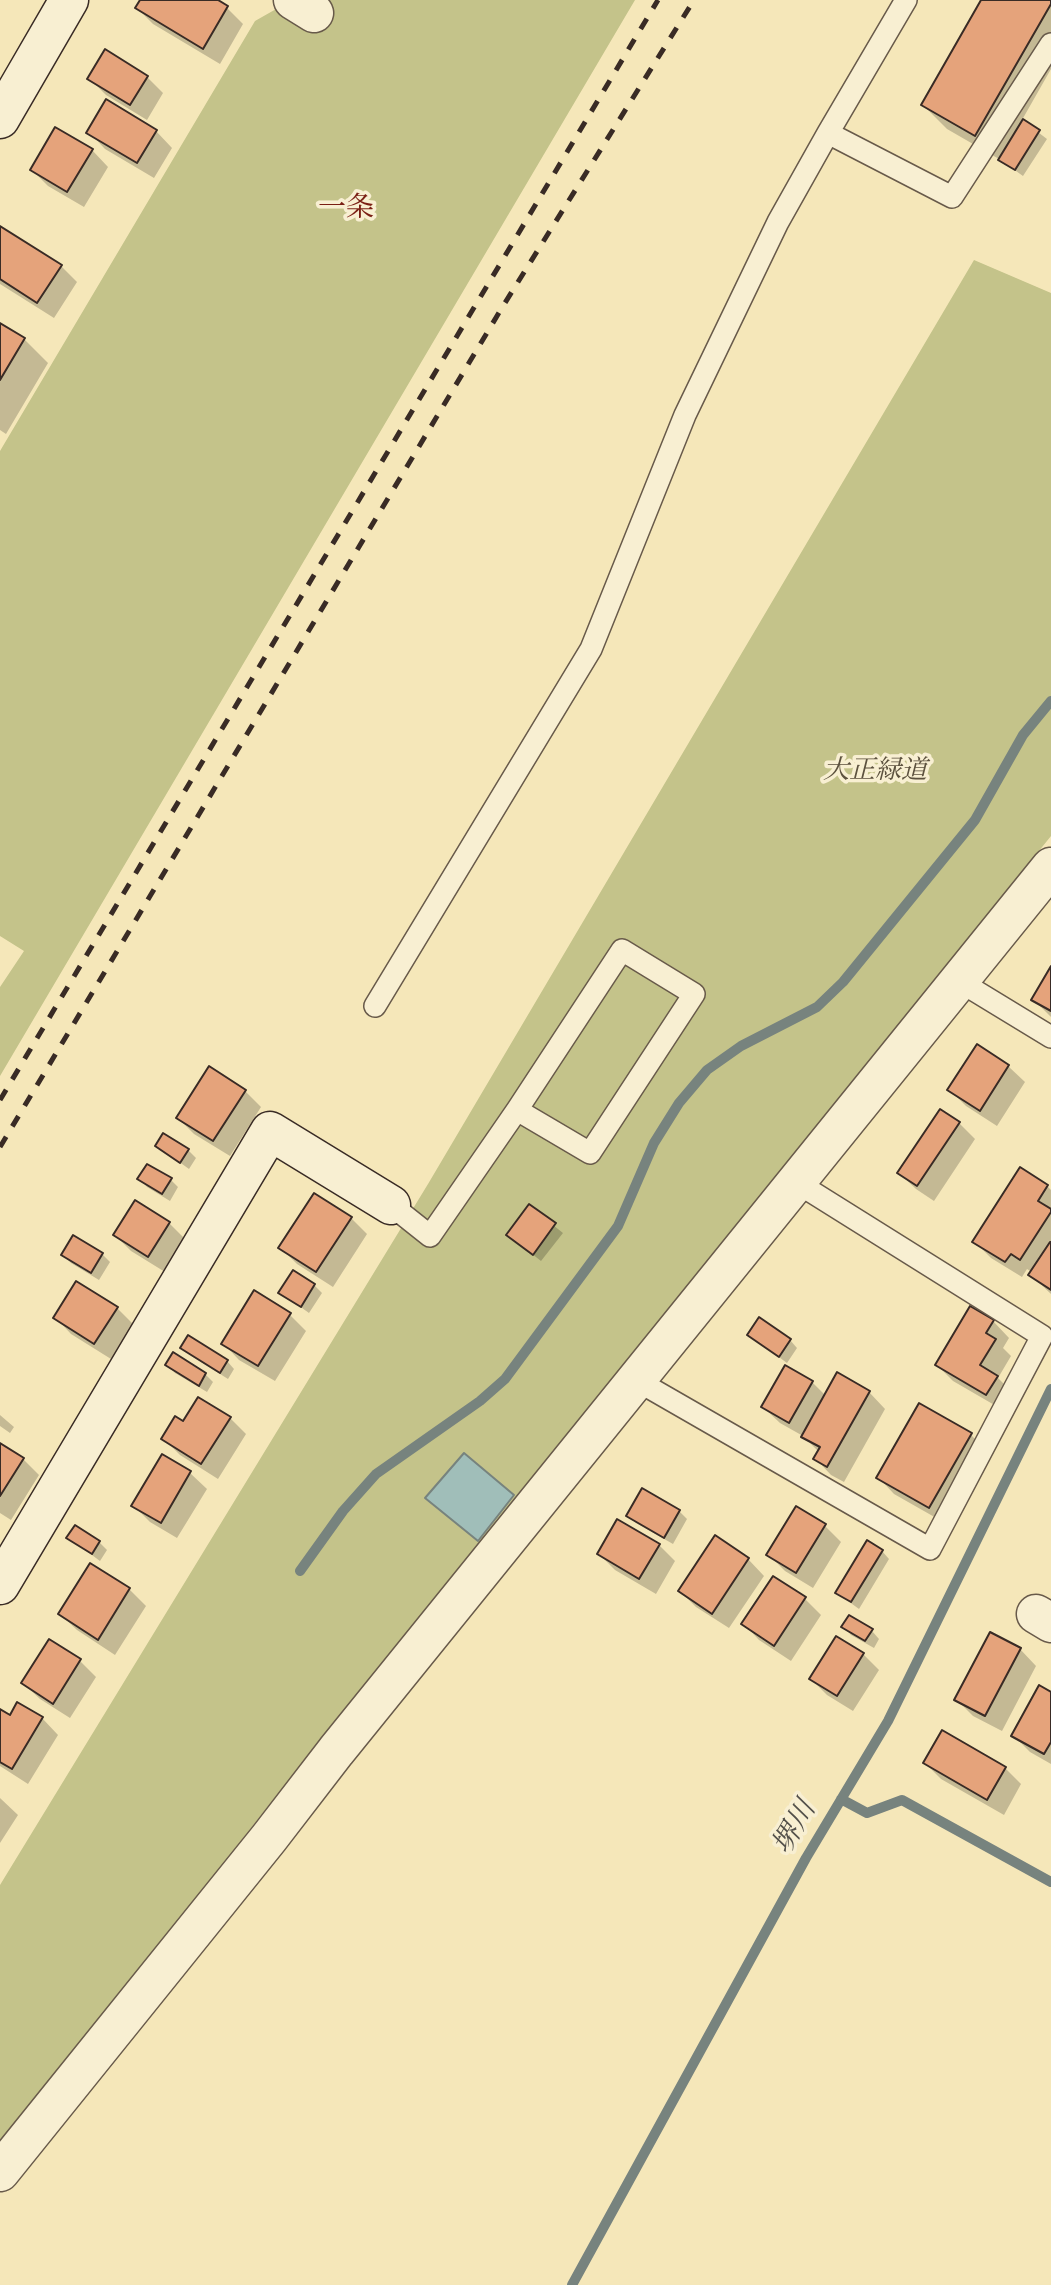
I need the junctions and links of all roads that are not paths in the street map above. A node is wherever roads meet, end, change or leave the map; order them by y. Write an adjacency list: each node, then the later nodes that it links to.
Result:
1 (69, 0): 4 (street)
2 (906, 0): 5 (lane)
3 (1051, 44): 5 (lane)
4 (0, 118)
5 (828, 133): 8 (lane)
6 (1051, 867): 7 (street)
7 (959, 981): 9 (lane); 11 (street)
8 (375, 1006)
9 (1051, 1037)
10 (517, 1110): 10 (lane); 12 (lane)
11 (796, 1182): 13 (street); 13 (lane)
12 (391, 1205): 14 (street)
13 (636, 1380): 15 (street)
14 (0, 1585)
15 (0, 2172)

